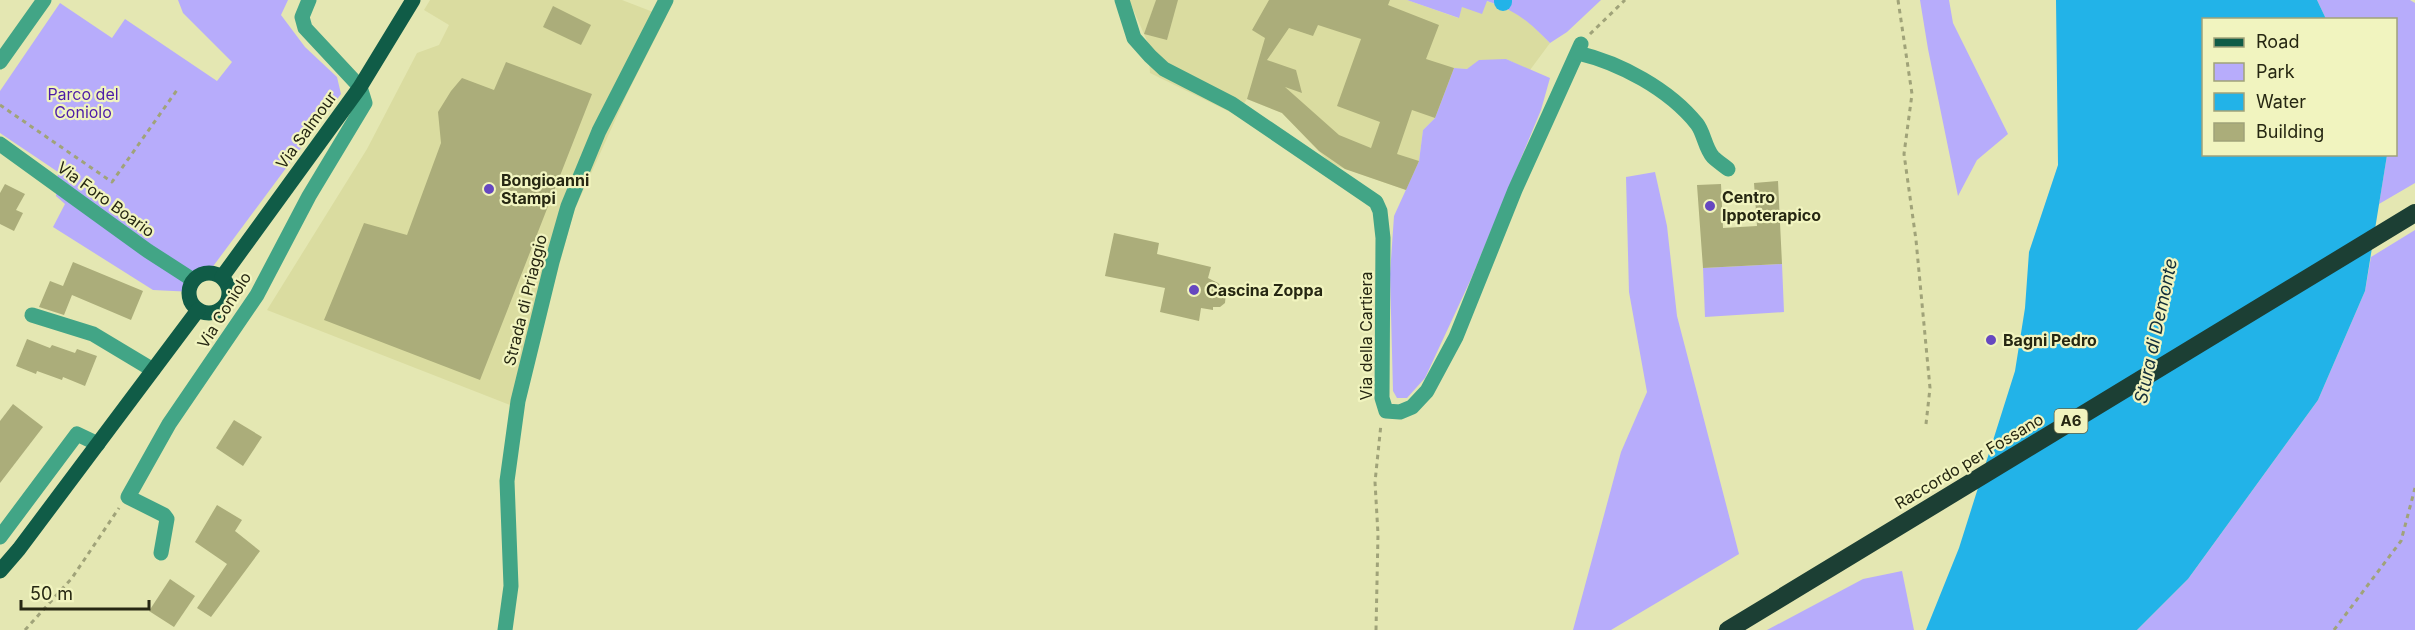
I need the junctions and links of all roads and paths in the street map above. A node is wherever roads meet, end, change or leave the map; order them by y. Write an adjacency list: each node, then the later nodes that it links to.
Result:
1 (44, 0): 9 (street)
2 (309, 0): 10 (street)
3 (413, 0): 10 (main road, Via Salmour)
4 (666, 0): 30 (street, Strada di Priaggio)
5 (1122, 0): 21 (street, Via della Cartiera)
6 (1625, 0): 8 (path)
7 (1898, 0): 22 (path)
8 (1580, 48): 14 (street); 21 (street, Via della Cartiera)
9 (0, 62)
10 (360, 87): 16 (main road, Via Salmour); 25 (street, Via Coniolo)
11 (177, 90): 12 (path)
12 (0, 105)
13 (0, 144): 17 (street, Via Foro Boario)
14 (1728, 169)
15 (2415, 213): 32 (highway, Raccordo per Fossano / A6)
16 (222, 277): 17 (main road); 18 (main road)
17 (193, 280): 18 (main road)
18 (198, 309): 20 (main road)
19 (32, 315): 20 (street)
20 (153, 370): 23 (main road)
21 (1386, 411): 31 (path)
22 (1926, 424)
23 (98, 444): 26 (street); 28 (main road)
24 (2415, 488): 33 (path)
25 (128, 497): 27 (street); 29 (path)
26 (0, 537)
27 (161, 553)
28 (0, 571)
29 (25, 630)
30 (505, 630)
31 (1376, 630)
32 (1728, 630)
33 (2334, 630)

